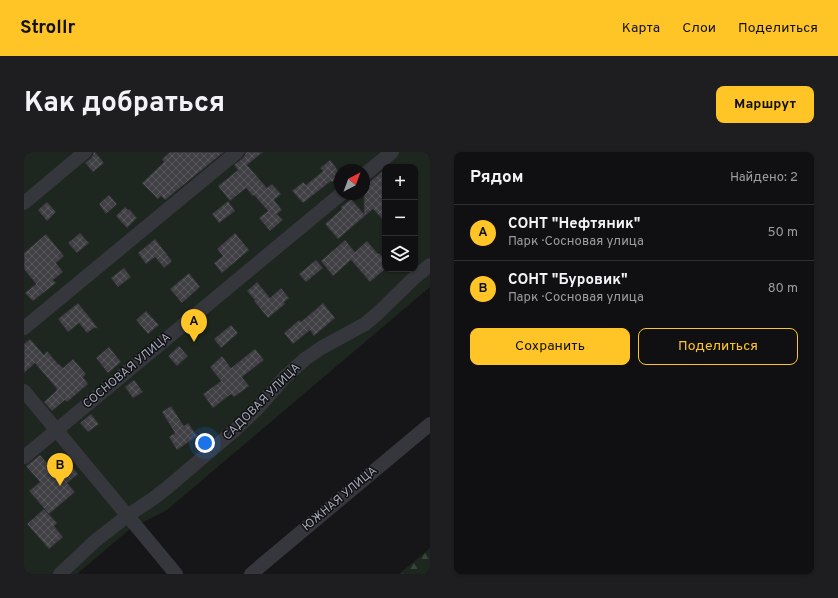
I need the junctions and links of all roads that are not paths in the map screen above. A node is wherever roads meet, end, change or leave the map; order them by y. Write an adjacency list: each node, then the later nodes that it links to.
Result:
1 (85, 152): 6 (street)
2 (237, 152): 8 (street)
3 (392, 152): 4 (street)
4 (370, 170)
5 (334, 200): 11 (street, СОСНОВАЯ УЛИЦА)
6 (24, 204)
7 (430, 265): 13 (street, САДОВАЯ УЛИЦА)
8 (24, 328)
9 (24, 391): 11 (street)
10 (430, 424): 16 (street, ЮЖНАЯ УЛИЦА)
11 (56, 430): 12 (street, СОСНОВАЯ УЛИЦА); 13 (street)
12 (24, 457)
13 (127, 516): 14 (street, САДОВАЯ УЛИЦА); 15 (street)
14 (60, 574)
15 (176, 574)
16 (251, 574)

